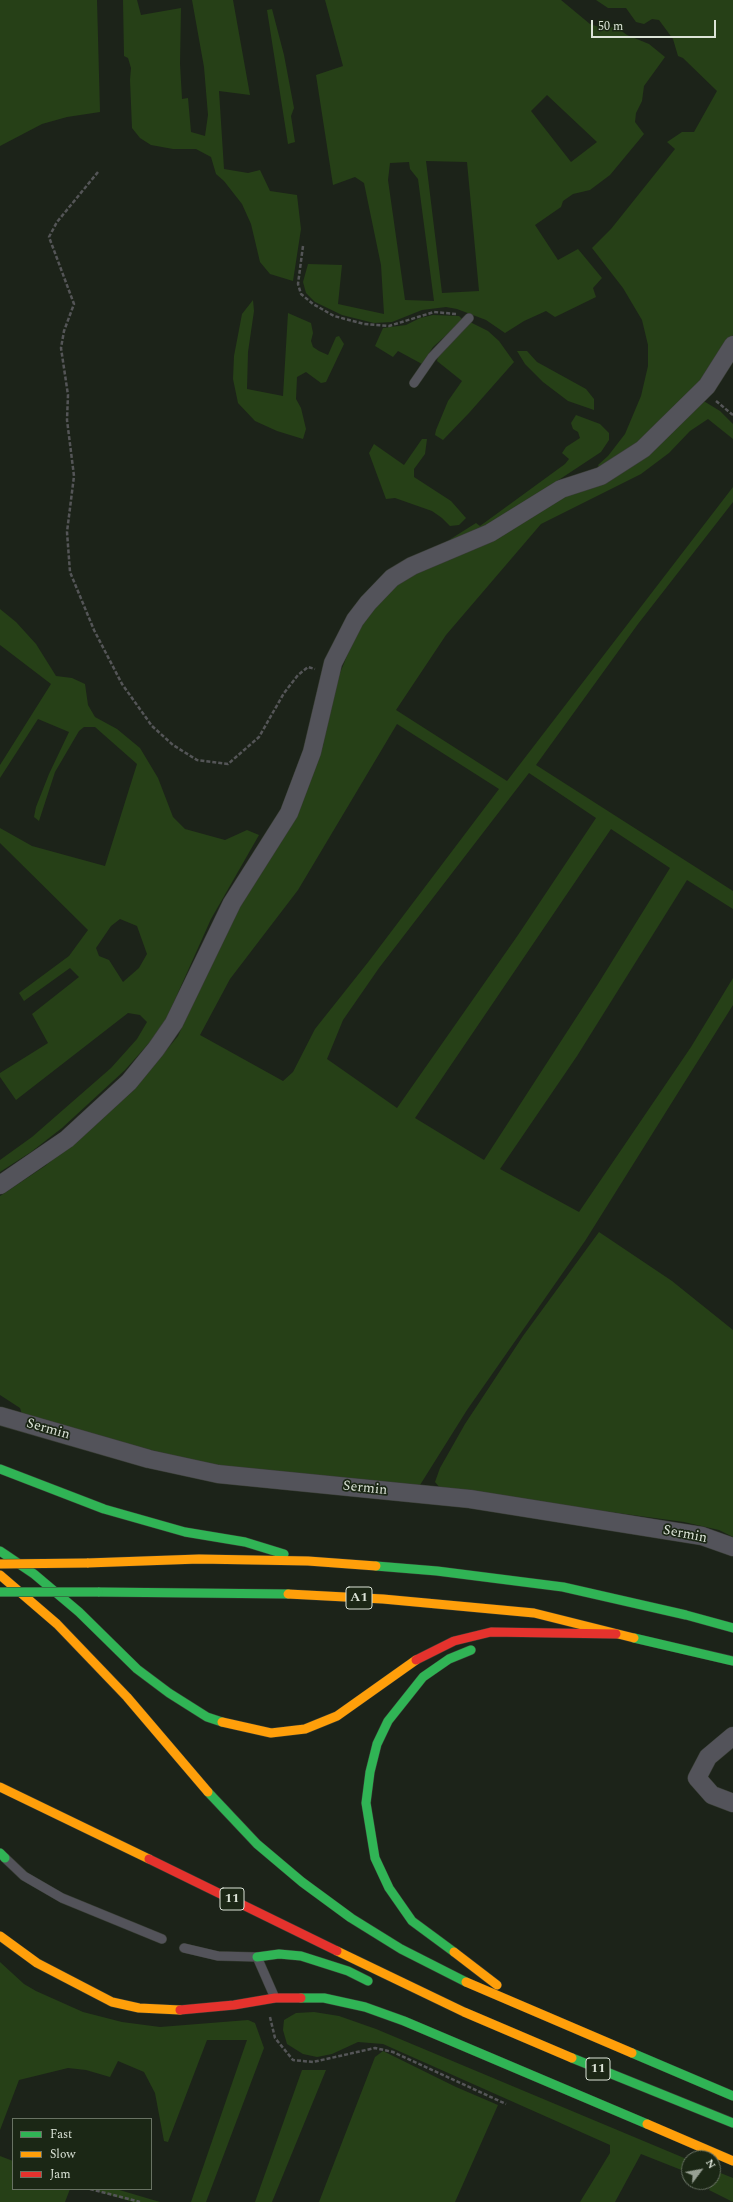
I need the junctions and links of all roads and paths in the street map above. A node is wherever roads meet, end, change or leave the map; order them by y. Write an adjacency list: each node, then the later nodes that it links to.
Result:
1 (98, 172): 8 (path)
2 (303, 246): 3 (path)
3 (469, 318): 5 (lane)
4 (733, 345): 6 (street)
5 (414, 384)
6 (703, 390): 7 (path); 8 (street)
7 (733, 415)
8 (331, 673): 9 (street)
9 (0, 1185)
10 (0, 1416): 12 (street, Sermin)
11 (0, 1469): 14 (main road)
12 (733, 1548)
13 (0, 1551): 19 (main road)
14 (308, 1561): 15 (main road, bridge); 18 (main road)
15 (0, 1564)
16 (0, 1574): 36 (main road, 11)
17 (0, 1592): 20 (main road, A1, bridge)
18 (733, 1628)
19 (567, 1632): 20 (main road); 21 (main road)
20 (616, 1634): 23 (main road, A1)
21 (501, 1642)
22 (480, 1646): 36 (main road)
23 (733, 1661)
24 (733, 1736): 26 (street)
25 (0, 1786): 35 (main road, 11)
26 (733, 1803)
27 (2, 1858): 29 (lane)
28 (0, 1936): 34 (main road)
29 (162, 1939)
30 (184, 1948): 31 (lane)
31 (257, 1957): 32 (main road); 34 (lane)
32 (376, 1984)
33 (412, 1997): 35 (main road)
34 (271, 1999): 38 (path); 40 (main road)
35 (464, 2012): 39 (main road, 11)
36 (534, 2012): 37 (main road, 11)
37 (733, 2096)
38 (506, 2104)
39 (733, 2123)
40 (733, 2162)
41 (94, 2190): 42 (path)
42 (140, 2202)

